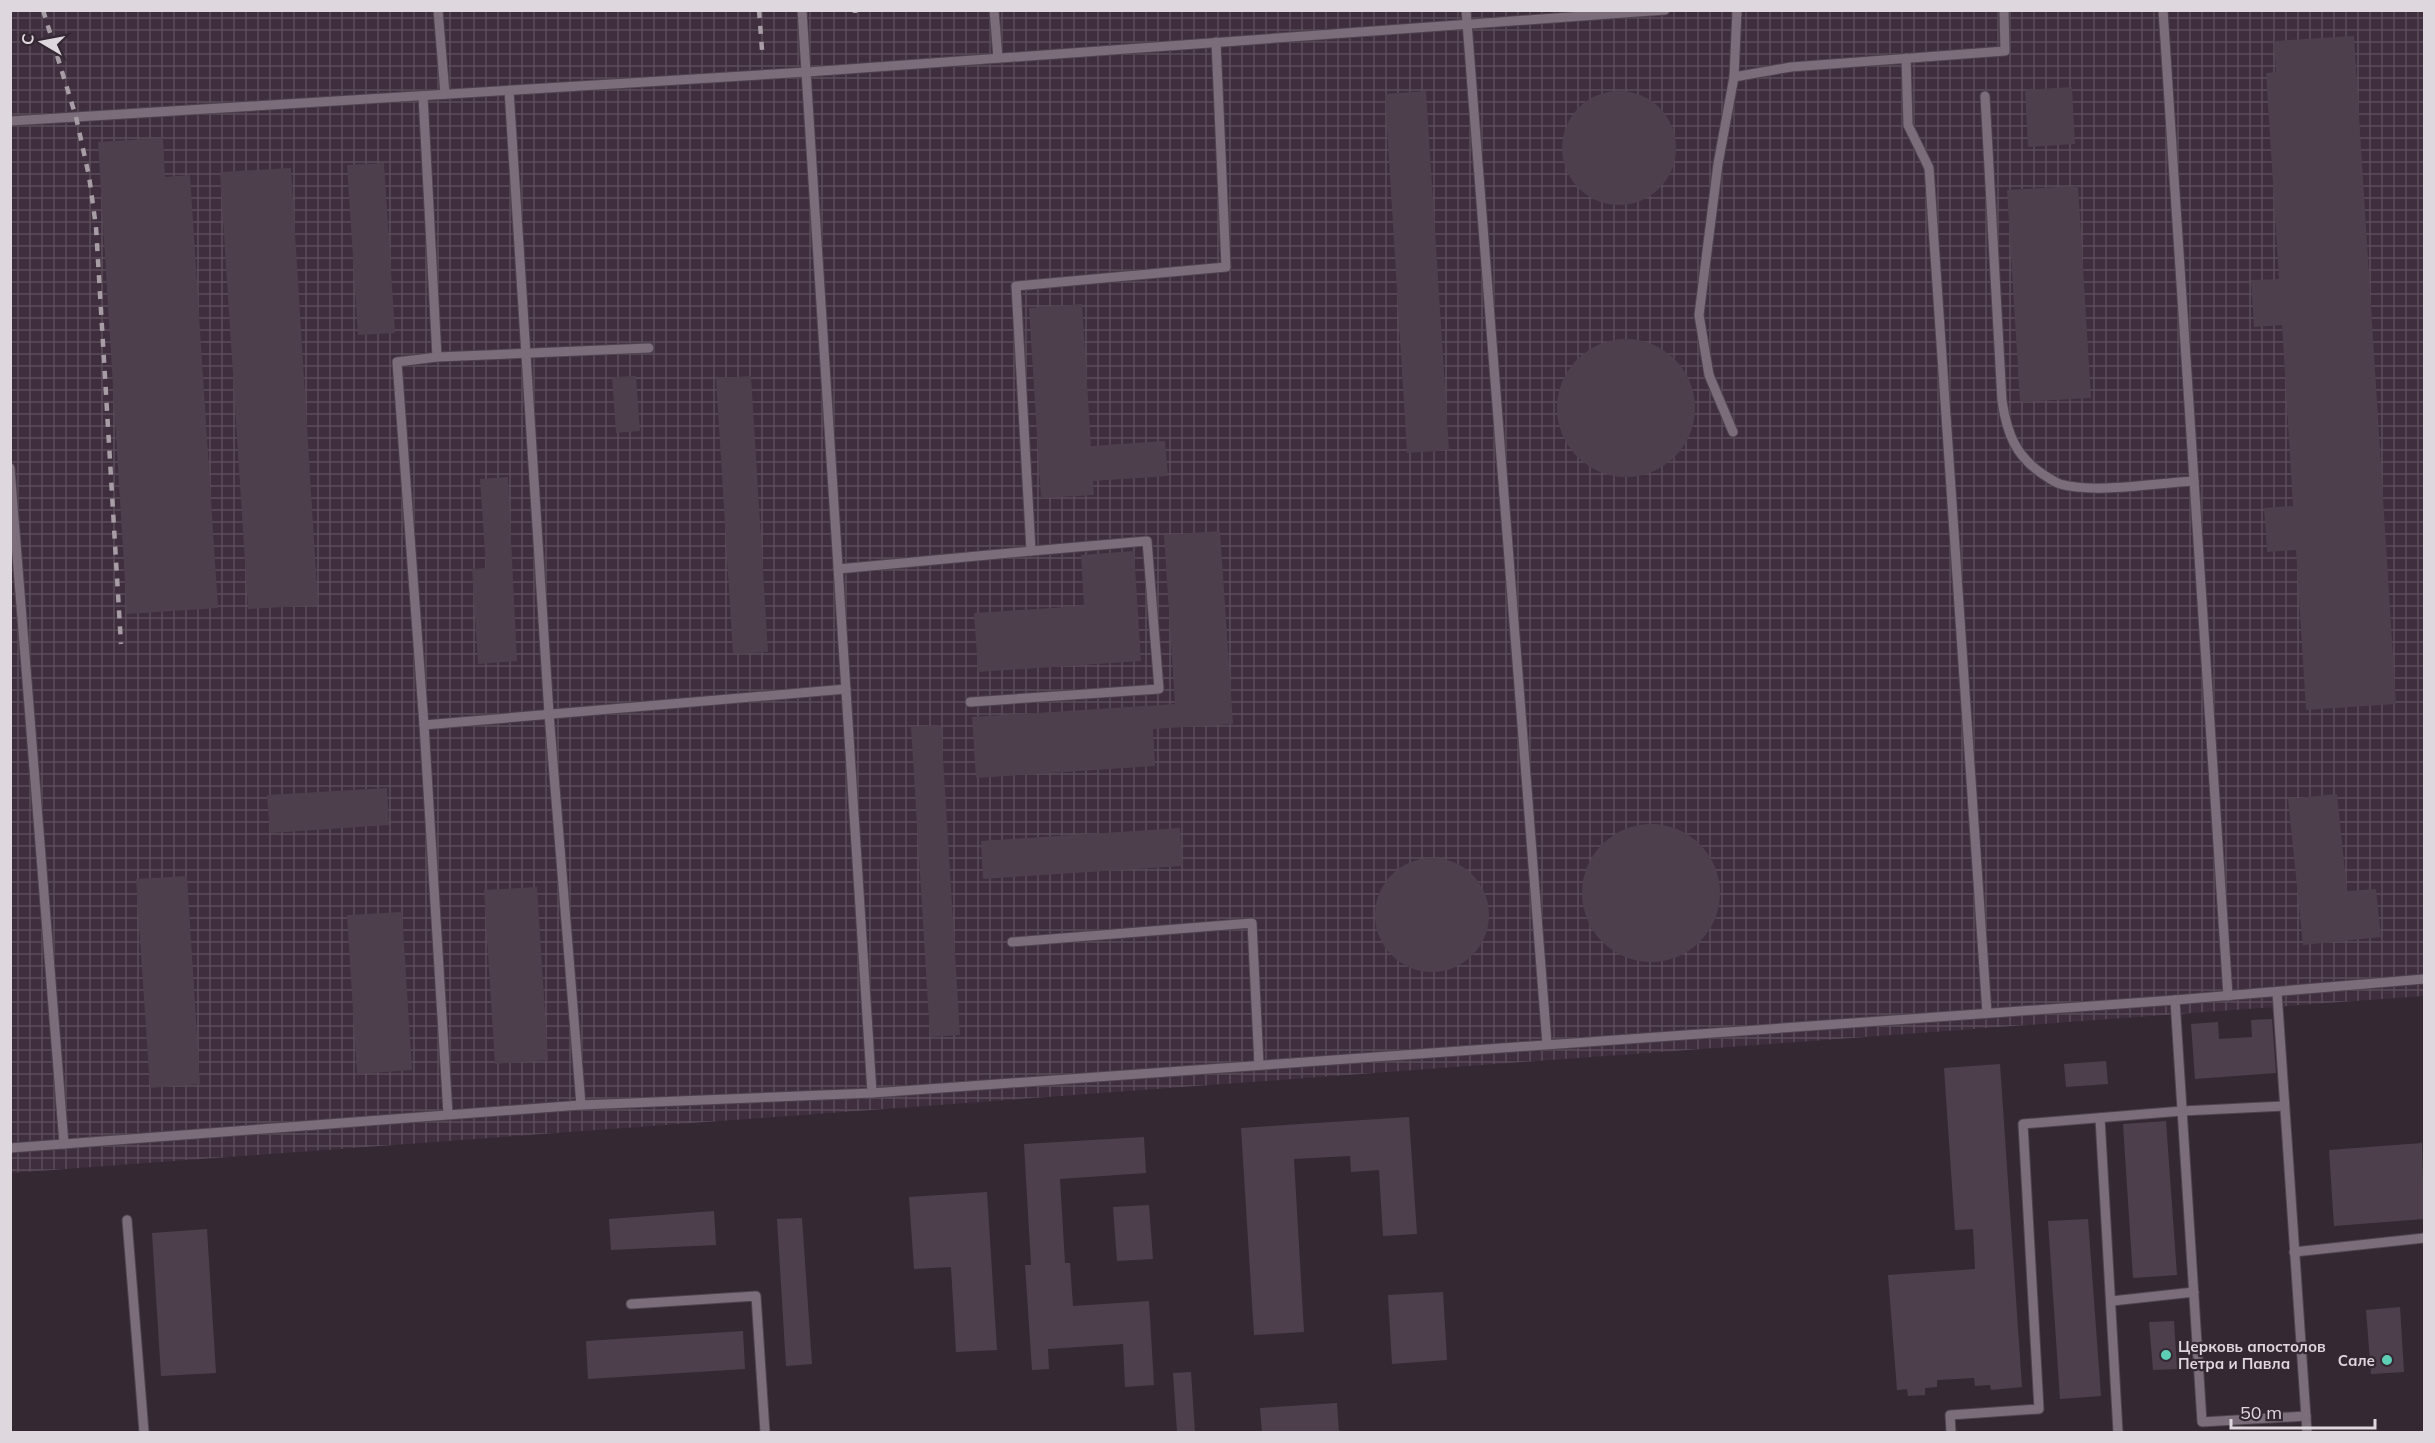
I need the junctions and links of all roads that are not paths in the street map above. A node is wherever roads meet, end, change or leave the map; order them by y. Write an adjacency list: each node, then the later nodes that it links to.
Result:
1 (438, 10): 16 (lane)
2 (802, 10): 13 (lane)
3 (994, 10): 11 (lane)
4 (1466, 10): 9 (lane)
5 (1665, 10): 9 (lane)
6 (1737, 10): 14 (lane)
7 (2004, 10): 12 (lane)
8 (2163, 10): 25 (lane)
9 (1467, 24): 10 (lane); 38 (lane)
10 (1216, 42): 11 (lane); 26 (lane)
11 (998, 58): 13 (lane)
12 (1906, 58): 14 (lane); 37 (lane)
13 (807, 72): 15 (lane); 27 (lane)
14 (1734, 77): 23 (lane)
15 (509, 90): 16 (lane); 21 (lane)
16 (445, 94): 17 (lane)
17 (423, 96): 19 (lane); 22 (lane)
18 (1985, 96): 25 (lane)
19 (10, 121)
20 (649, 348): 21 (lane)
21 (526, 354): 22 (lane); 30 (lane)
22 (437, 357): 31 (lane)
23 (1733, 432)
24 (10, 468): 46 (lane)
25 (2194, 480): 35 (lane)
26 (1031, 551): 27 (lane); 29 (lane)
27 (838, 569): 28 (lane)
28 (846, 689): 30 (lane); 40 (lane)
29 (970, 702)
30 (549, 714): 31 (lane); 41 (lane)
31 (424, 724): 44 (lane)
32 (1012, 942): 39 (lane)
33 (2424, 979): 34 (lane)
34 (2277, 992): 35 (lane); 42 (lane)
35 (2228, 996): 36 (lane)
36 (2175, 1000): 37 (lane); 43 (lane)
37 (1987, 1013): 38 (lane)
38 (1547, 1044): 39 (lane)
39 (1259, 1065): 40 (lane)
40 (872, 1093): 41 (lane)
41 (581, 1105): 44 (lane)
42 (2284, 1106): 43 (lane); 50 (lane)
43 (2182, 1111): 45 (lane); 51 (lane)
44 (448, 1114): 46 (lane)
45 (2100, 1118): 52 (lane); 57 (lane)
46 (64, 1144): 47 (lane)
47 (10, 1148)
48 (128, 1220): 55 (lane)
49 (2424, 1239): 50 (lane)
50 (2294, 1252): 54 (lane)
51 (2194, 1292): 52 (lane); 54 (lane)
52 (2112, 1301): 58 (lane)
53 (631, 1304): 56 (lane)
54 (2306, 1416): 59 (lane)
55 (144, 1432)
56 (765, 1432)
57 (1951, 1432)
58 (2118, 1432)
59 (2307, 1432)

